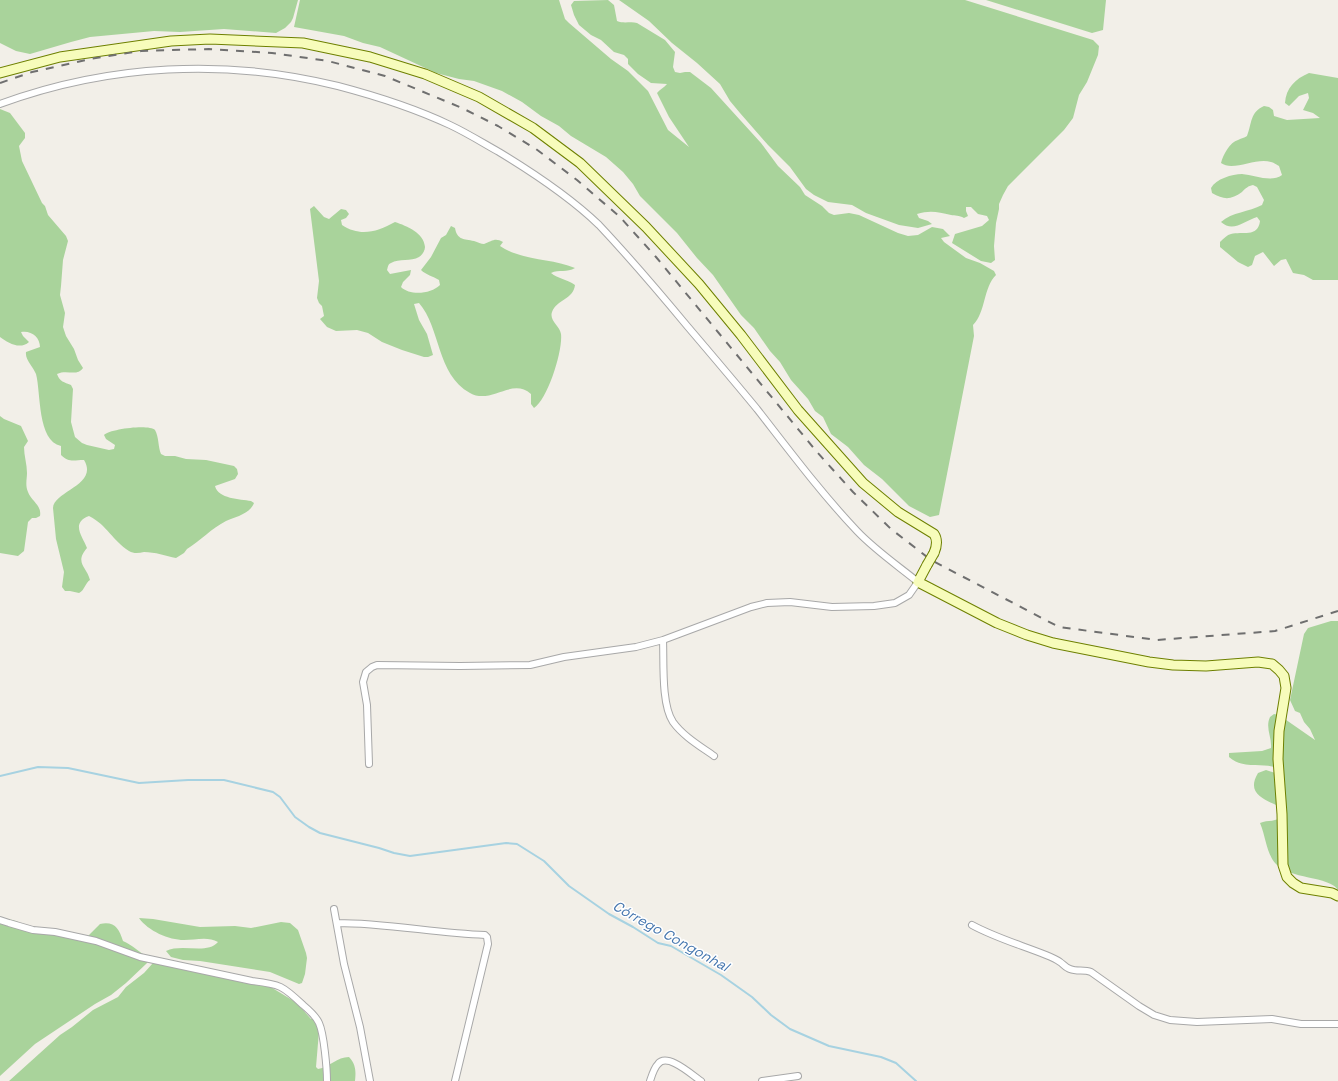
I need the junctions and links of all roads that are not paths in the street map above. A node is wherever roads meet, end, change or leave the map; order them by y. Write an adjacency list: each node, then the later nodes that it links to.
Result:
1 (0, 73): 3 (street, bridge)
2 (0, 104): 3 (street)
3 (918, 582): 4 (street); 7 (street)
4 (663, 640): 5 (street); 6 (street)
5 (714, 756)
6 (369, 764)
7 (1338, 896)
8 (334, 909): 10 (street)
9 (0, 920): 14 (street)
10 (337, 923): 15 (street); 16 (street)
11 (972, 925): 12 (street)
12 (1338, 1024)
13 (798, 1076): 19 (street)
14 (327, 1081)
15 (370, 1081)
16 (455, 1081)
17 (650, 1081): 18 (street)
18 (701, 1081)
19 (762, 1081)

